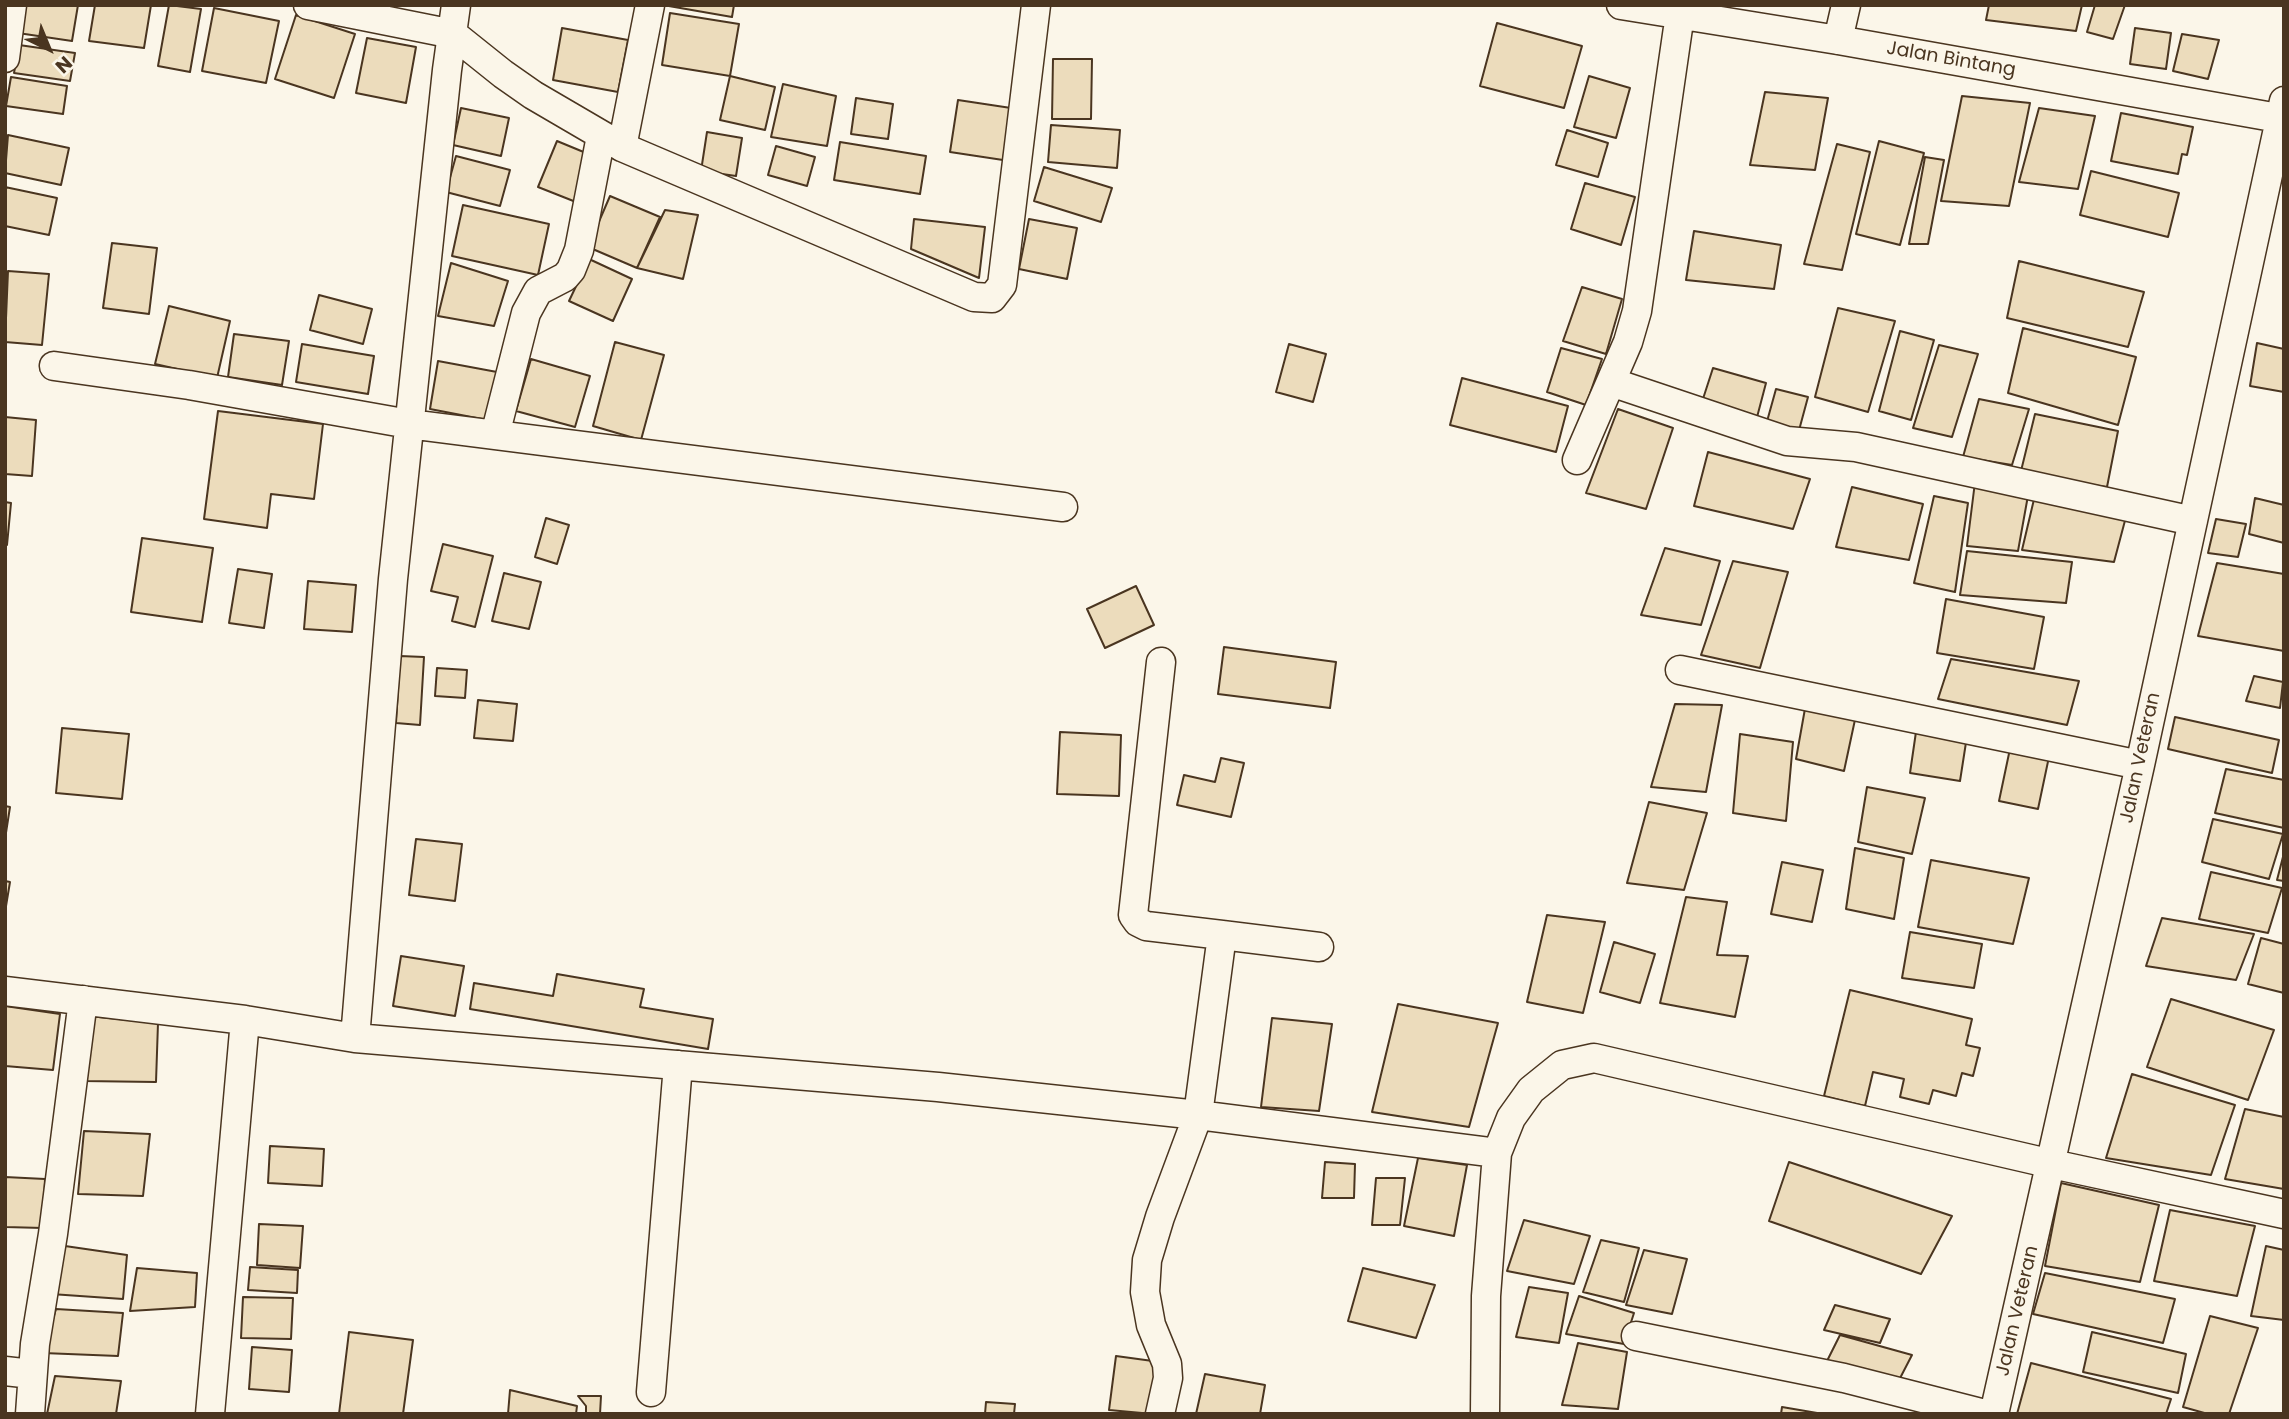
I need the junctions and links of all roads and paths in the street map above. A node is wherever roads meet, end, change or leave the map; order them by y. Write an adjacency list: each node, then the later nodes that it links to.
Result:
1 (12, 5): 12 (street)
2 (308, 5): 8 (street)
3 (456, 5): 10 (street)
4 (650, 5): 14 (street)
5 (1036, 5): 14 (street)
6 (1621, 5): 9 (street, Jalan Bintang)
7 (1846, 5): 11 (street)
8 (374, 12): 10 (street)
9 (1680, 14): 11 (street, Jalan Bintang); 16 (street)
10 (453, 34): 14 (street); 17 (street)
11 (1838, 40): 13 (street, Jalan Bintang)
12 (5, 58)
13 (2282, 112): 21 (street, Jalan Veteran)
14 (611, 142): 18 (street)
15 (54, 366): 17 (street)
16 (1611, 382): 19 (street); 21 (street)
17 (409, 424): 18 (street); 30 (street)
18 (495, 435): 20 (street)
19 (1577, 460)
20 (1063, 507)
21 (2193, 521): 24 (street, Jalan Veteran)
22 (1161, 663): 25 (street)
23 (1680, 670): 24 (street)
24 (2140, 765): 34 (street, Jalan Veteran)
25 (1222, 934): 26 (street); 32 (street)
26 (1319, 947)
27 (5, 991): 28 (street)
28 (83, 1000): 29 (street); 37 (street)
29 (245, 1020): 30 (street); 40 (street)
30 (355, 1038): 31 (street)
31 (678, 1065): 32 (street); 38 (street)
32 (1198, 1115): 33 (street); 41 (street)
33 (1497, 1153): 34 (street); 42 (street)
34 (2052, 1164): 35 (street); 44 (street, Jalan Veteran)
35 (2284, 1214)
36 (1636, 1336): 43 (street)
37 (19, 1373): 39 (street)
38 (650, 1392)
39 (30, 1414)
40 (210, 1414)
41 (1160, 1414)
42 (1485, 1414)
43 (1985, 1414)
44 (1994, 1414)

